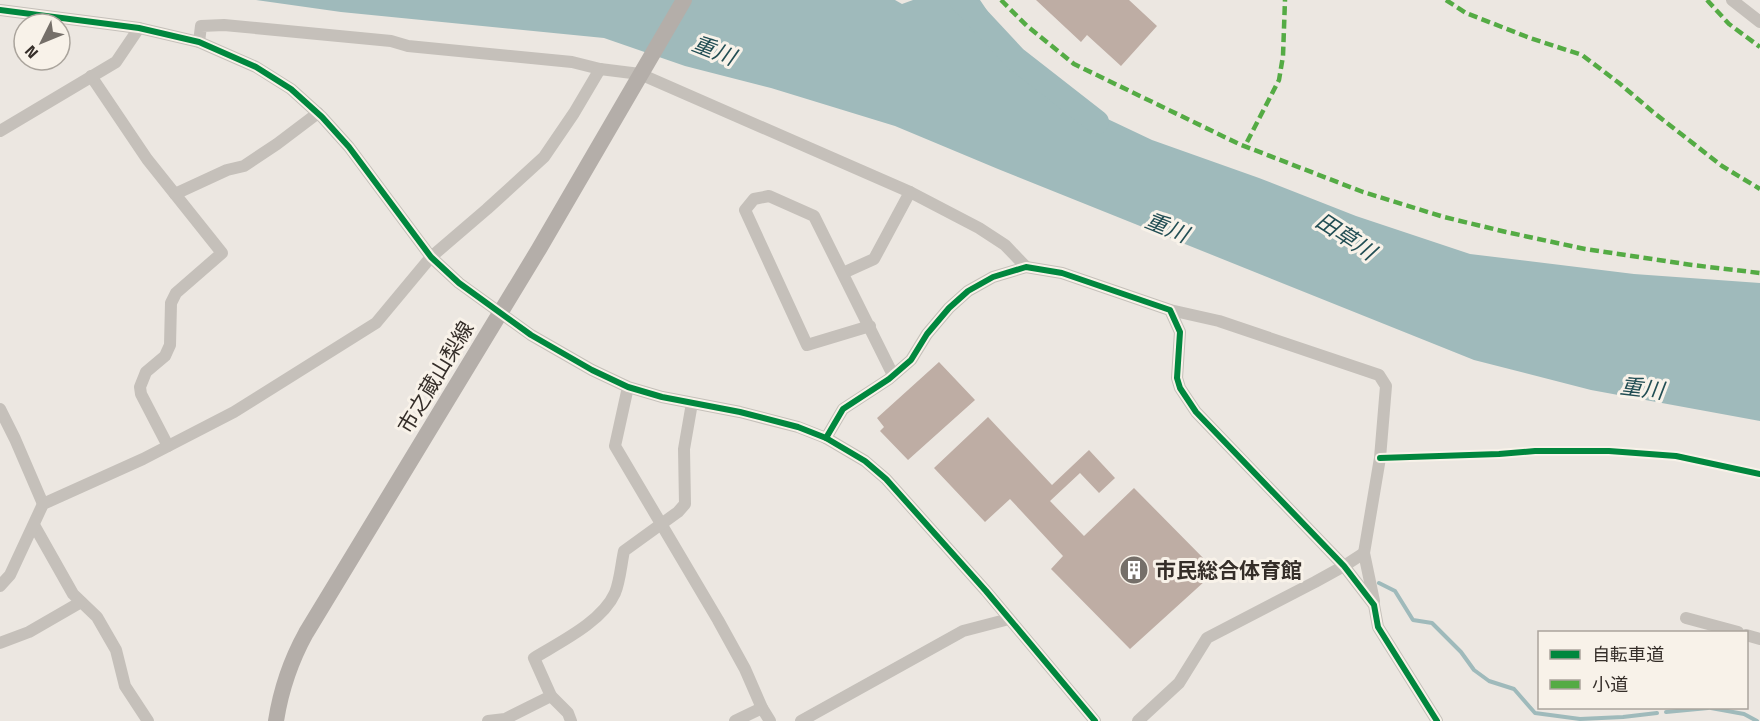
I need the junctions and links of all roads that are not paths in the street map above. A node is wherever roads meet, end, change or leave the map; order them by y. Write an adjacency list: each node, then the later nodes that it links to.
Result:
1 (684, 0): 8 (main road, 市之蔵山梨線)
2 (1732, 0): 4 (street)
3 (0, 10): 5 (street)
4 (1760, 22)
5 (139, 28): 6 (street); 9 (street)
6 (199, 42): 7 (street); 10 (street)
7 (600, 69): 8 (street); 14 (street)
8 (642, 70): 12 (street); 18 (main road, 市之蔵山梨線)
9 (91, 76): 11 (street); 13 (street)
10 (318, 113): 13 (street); 14 (street)
11 (0, 131)
12 (910, 192): 15 (street); 16 (street)
13 (175, 194): 25 (street)
14 (431, 257): 18 (street); 25 (street)
15 (1026, 267): 17 (street); 20 (street)
16 (843, 273): 19 (street); 19 (street)
17 (1170, 310): 29 (street); 30 (street)
18 (500, 313): 21 (street); 41 (main road, 市之蔵山梨線)
19 (870, 326): 20 (street)
20 (893, 375): 24 (street)
21 (627, 387): 22 (street); 27 (street)
22 (692, 403): 24 (street); 27 (street)
23 (0, 409): 26 (street)
24 (826, 438): 35 (street)
25 (168, 446): 26 (street)
26 (43, 504): 28 (street)
27 (660, 524): 38 (street); 39 (street)
28 (34, 525): 31 (street); 32 (street)
29 (1364, 553): 30 (street); 33 (street)
30 (1344, 566): 33 (street); 48 (street)
31 (0, 586)
32 (81, 602): 37 (street); 40 (street)
33 (1374, 605): 49 (street)
34 (1686, 618): 36 (street)
35 (1009, 619): 46 (street); 47 (street)
36 (1731, 631)
37 (0, 642)
38 (551, 696): 42 (street); 43 (street)
39 (762, 708): 44 (street); 45 (street)
40 (148, 721)
41 (276, 721)
42 (488, 721)
43 (571, 721)
44 (735, 721)
45 (770, 721)
46 (801, 721)
47 (1095, 721)
48 (1138, 721)
49 (1437, 721)

